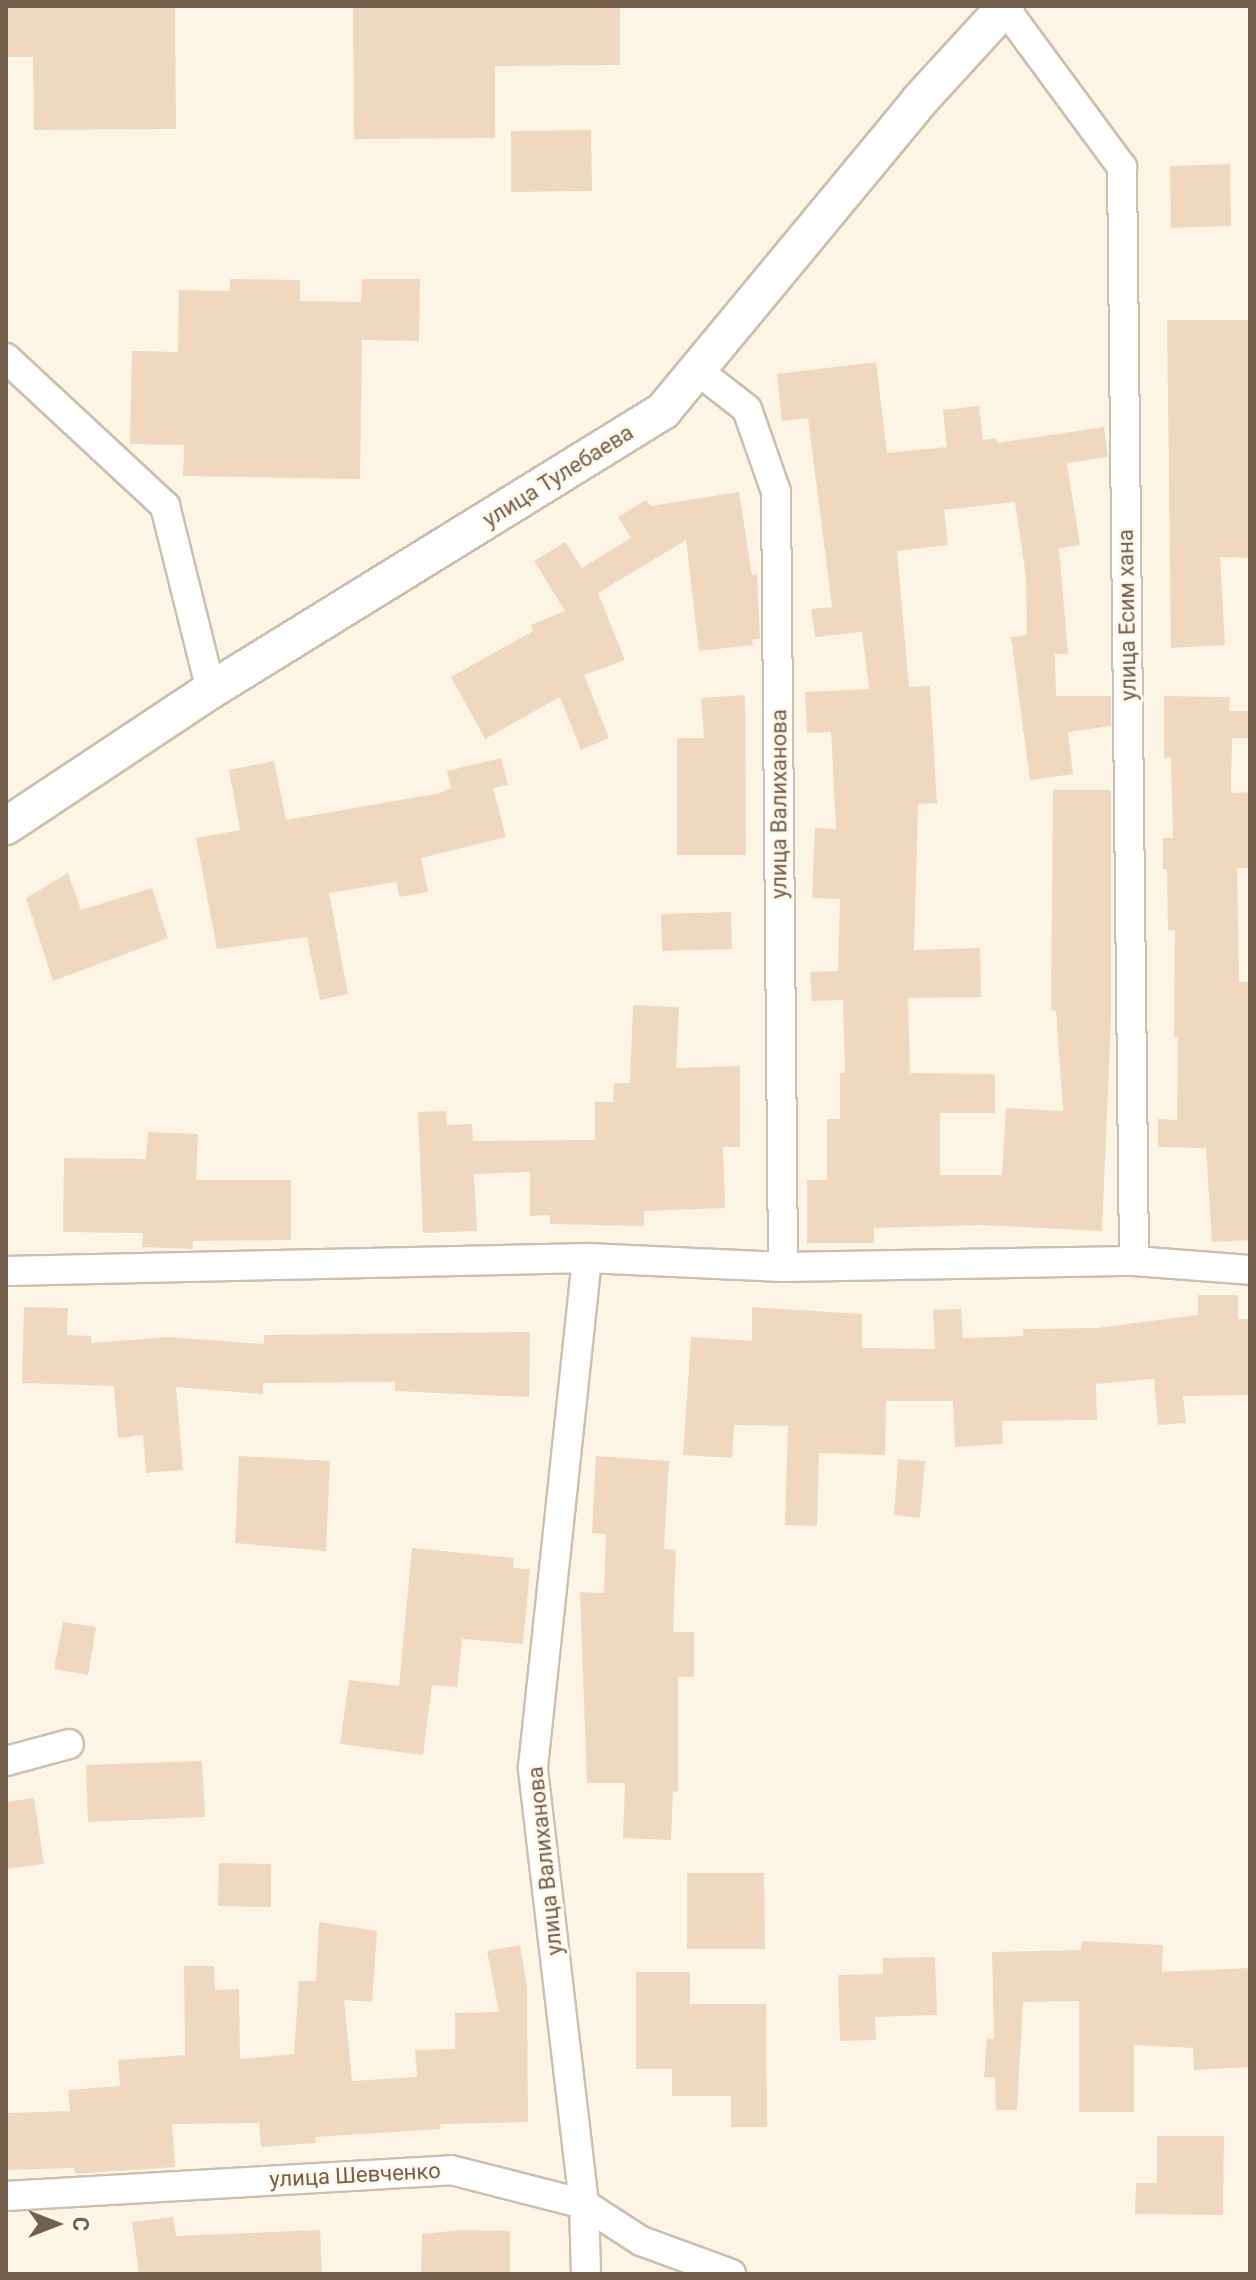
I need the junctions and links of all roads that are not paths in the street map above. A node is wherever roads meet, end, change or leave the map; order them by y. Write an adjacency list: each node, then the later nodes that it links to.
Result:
1 (1005, 7): 3 (street, улица Тулебаева); 7 (street, улица Есим хана)
2 (6, 358): 4 (street)
3 (697, 370): 4 (street, улица Тулебаева); 8 (street, улица Валиханова)
4 (211, 690): 5 (street, улица Тулебаева)
5 (6, 826)
6 (587, 1258): 8 (street); 10 (street); 14 (street, улица Валиханова)
7 (1134, 1261): 8 (street); 9 (street)
8 (783, 1267)
9 (1250, 1270)
10 (6, 1271)
11 (69, 1744): 12 (street)
12 (6, 1761)
13 (6, 2196): 14 (street, улица Шевченко)
14 (584, 2204): 15 (street, улица Валиханова); 16 (street, улица Шевченко)
15 (586, 2274)
16 (731, 2274)

